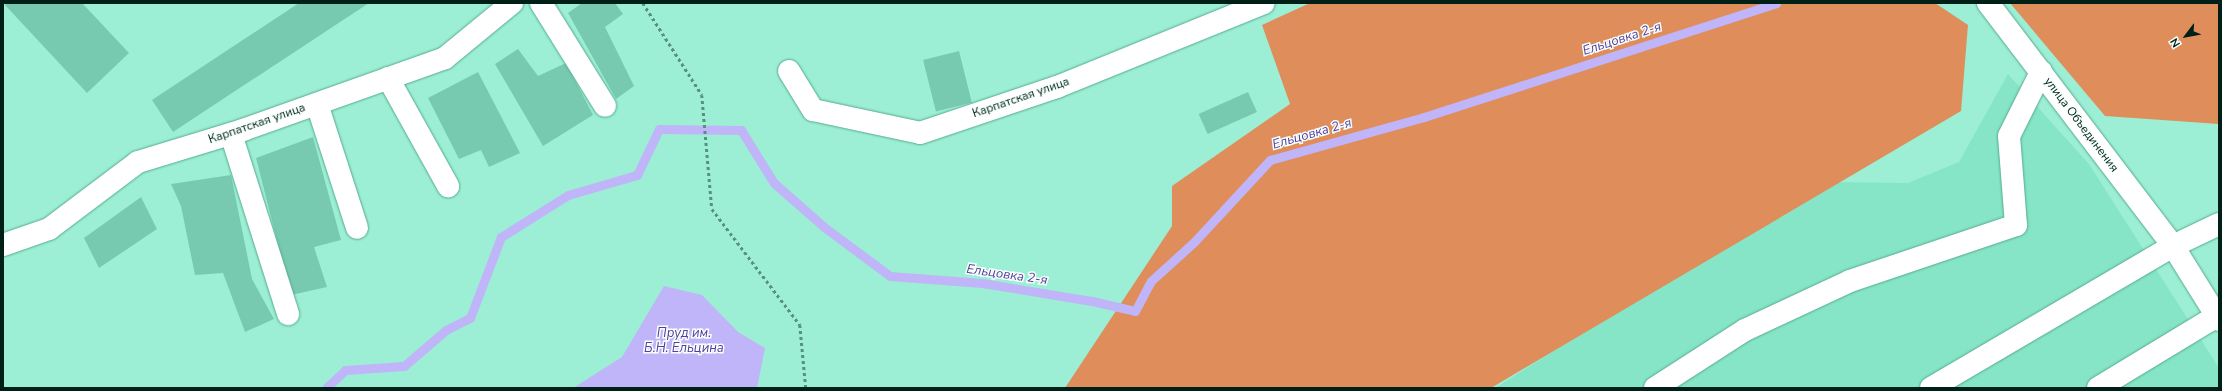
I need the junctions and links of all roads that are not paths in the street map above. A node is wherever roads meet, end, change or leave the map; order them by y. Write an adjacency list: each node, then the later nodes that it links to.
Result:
1 (512, 3): 7 (street, Карпатская улица)
2 (541, 3): 9 (street)
3 (1264, 3): 5 (street, Карпатская улица)
4 (1988, 3): 6 (street, улица Объединения)
5 (789, 71)
6 (2041, 72): 15 (street, улица Объединения); 18 (street)
7 (388, 78): 8 (street, Карпатская улица); 11 (street)
8 (317, 104): 10 (street, Карпатская улица); 13 (street)
9 (605, 106)
10 (231, 134): 14 (street, Карпатская улица); 16 (street)
11 (448, 186)
12 (2219, 224): 15 (street)
13 (357, 228)
14 (3, 245)
15 (2173, 246): 17 (street, улица Объединения); 19 (street)
16 (288, 314)
17 (2218, 318): 20 (street)
18 (1655, 388)
19 (1931, 388)
20 (2098, 388)

